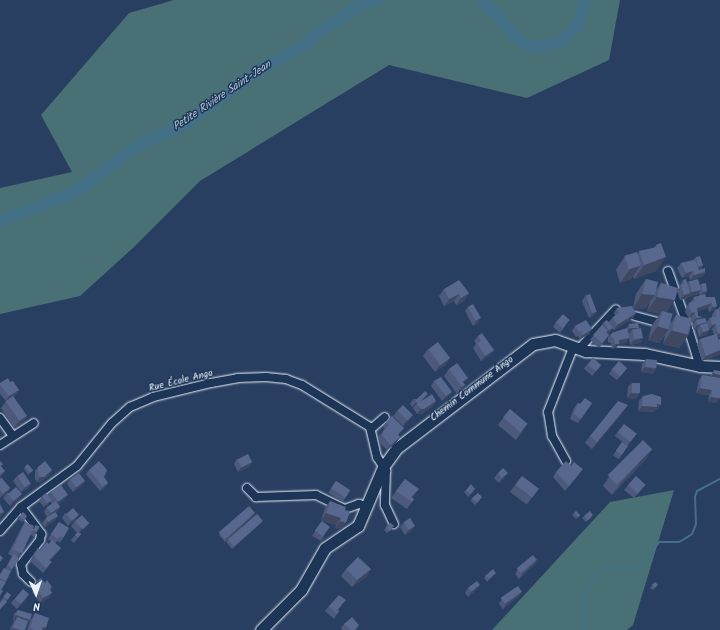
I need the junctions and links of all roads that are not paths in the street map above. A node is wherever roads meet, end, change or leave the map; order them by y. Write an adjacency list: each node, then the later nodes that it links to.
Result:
1 (668, 271): 4 (street)
2 (616, 309): 5 (street)
3 (635, 316): 4 (street)
4 (689, 331): 6 (street)
5 (576, 349): 6 (street, Chemin Commune Ango); 14 (street); 15 (street, Chemin Commune Ango)
6 (700, 366): 7 (street, Chemin Commune Ango)
7 (720, 367)
8 (385, 417): 11 (street)
9 (0, 418): 12 (street)
10 (34, 423): 12 (street)
11 (372, 429): 15 (street); 18 (street, Rue École Ango)
12 (13, 436): 13 (street)
13 (0, 445)
14 (566, 460)
15 (383, 467): 17 (street, Chemin Commune Ango); 19 (street)
16 (247, 488): 17 (street)
17 (366, 506): 22 (street, Chemin Commune Ango)
18 (21, 507): 20 (street, Rue École Ango); 21 (street)
19 (394, 524)
20 (0, 531)
21 (31, 582)
22 (261, 630)

